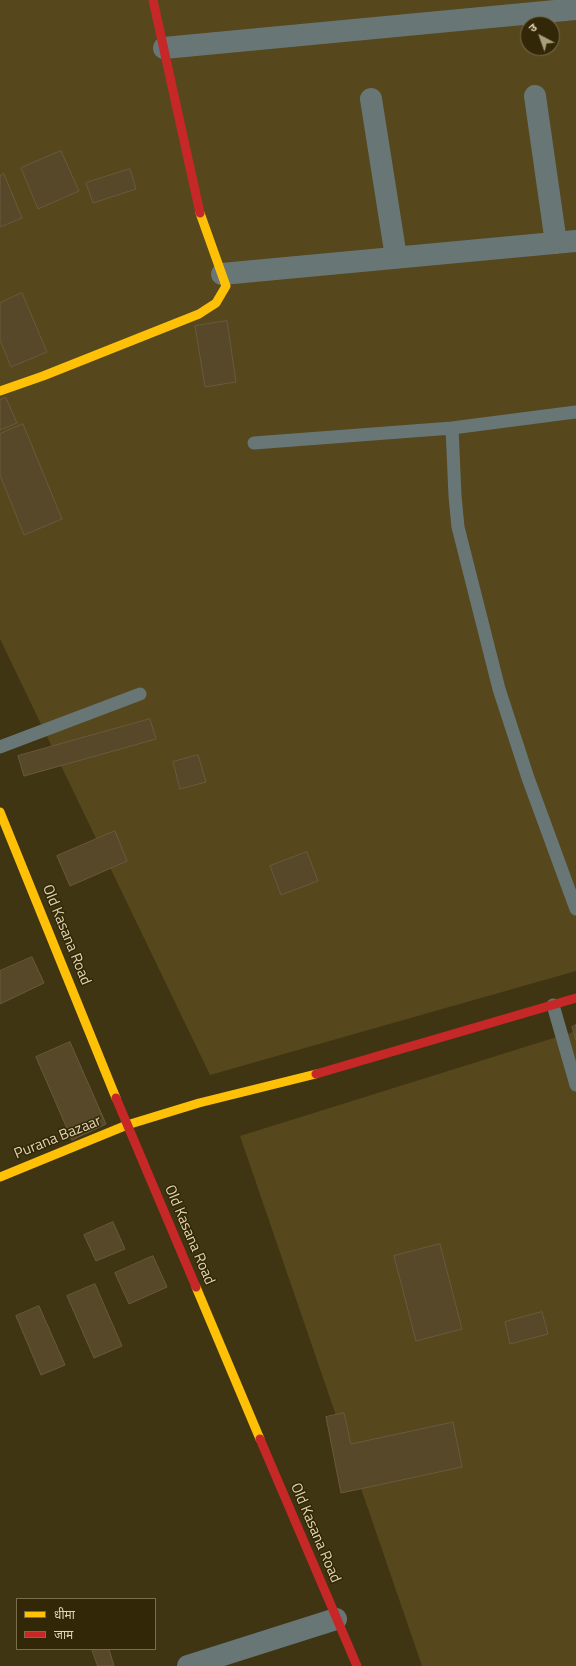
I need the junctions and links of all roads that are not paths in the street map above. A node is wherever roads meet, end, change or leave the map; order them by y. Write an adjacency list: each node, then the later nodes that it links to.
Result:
1 (153, 0): 3 (street)
2 (576, 9): 3 (street)
3 (164, 48): 8 (street)
4 (535, 96): 6 (street)
5 (371, 99): 7 (street)
6 (566, 242): 7 (street)
7 (396, 258): 8 (street)
8 (222, 274): 9 (street)
9 (0, 391)
10 (576, 412): 11 (lane)
11 (452, 428): 12 (lane); 16 (lane)
12 (254, 443)
13 (140, 694): 14 (lane)
14 (0, 747)
15 (0, 812): 20 (street, Old Kasana Road)
16 (576, 909)
17 (576, 998): 18 (street, Purana Bazaar)
18 (553, 1005): 19 (lane); 20 (street, Purana Bazaar)
19 (576, 1085)
20 (127, 1125): 21 (street, Purana Bazaar); 22 (street, Old Kasana Road)
21 (0, 1177)
22 (336, 1619): 23 (street); 24 (street, Old Kasana Road)
23 (188, 1666)
24 (357, 1666)

